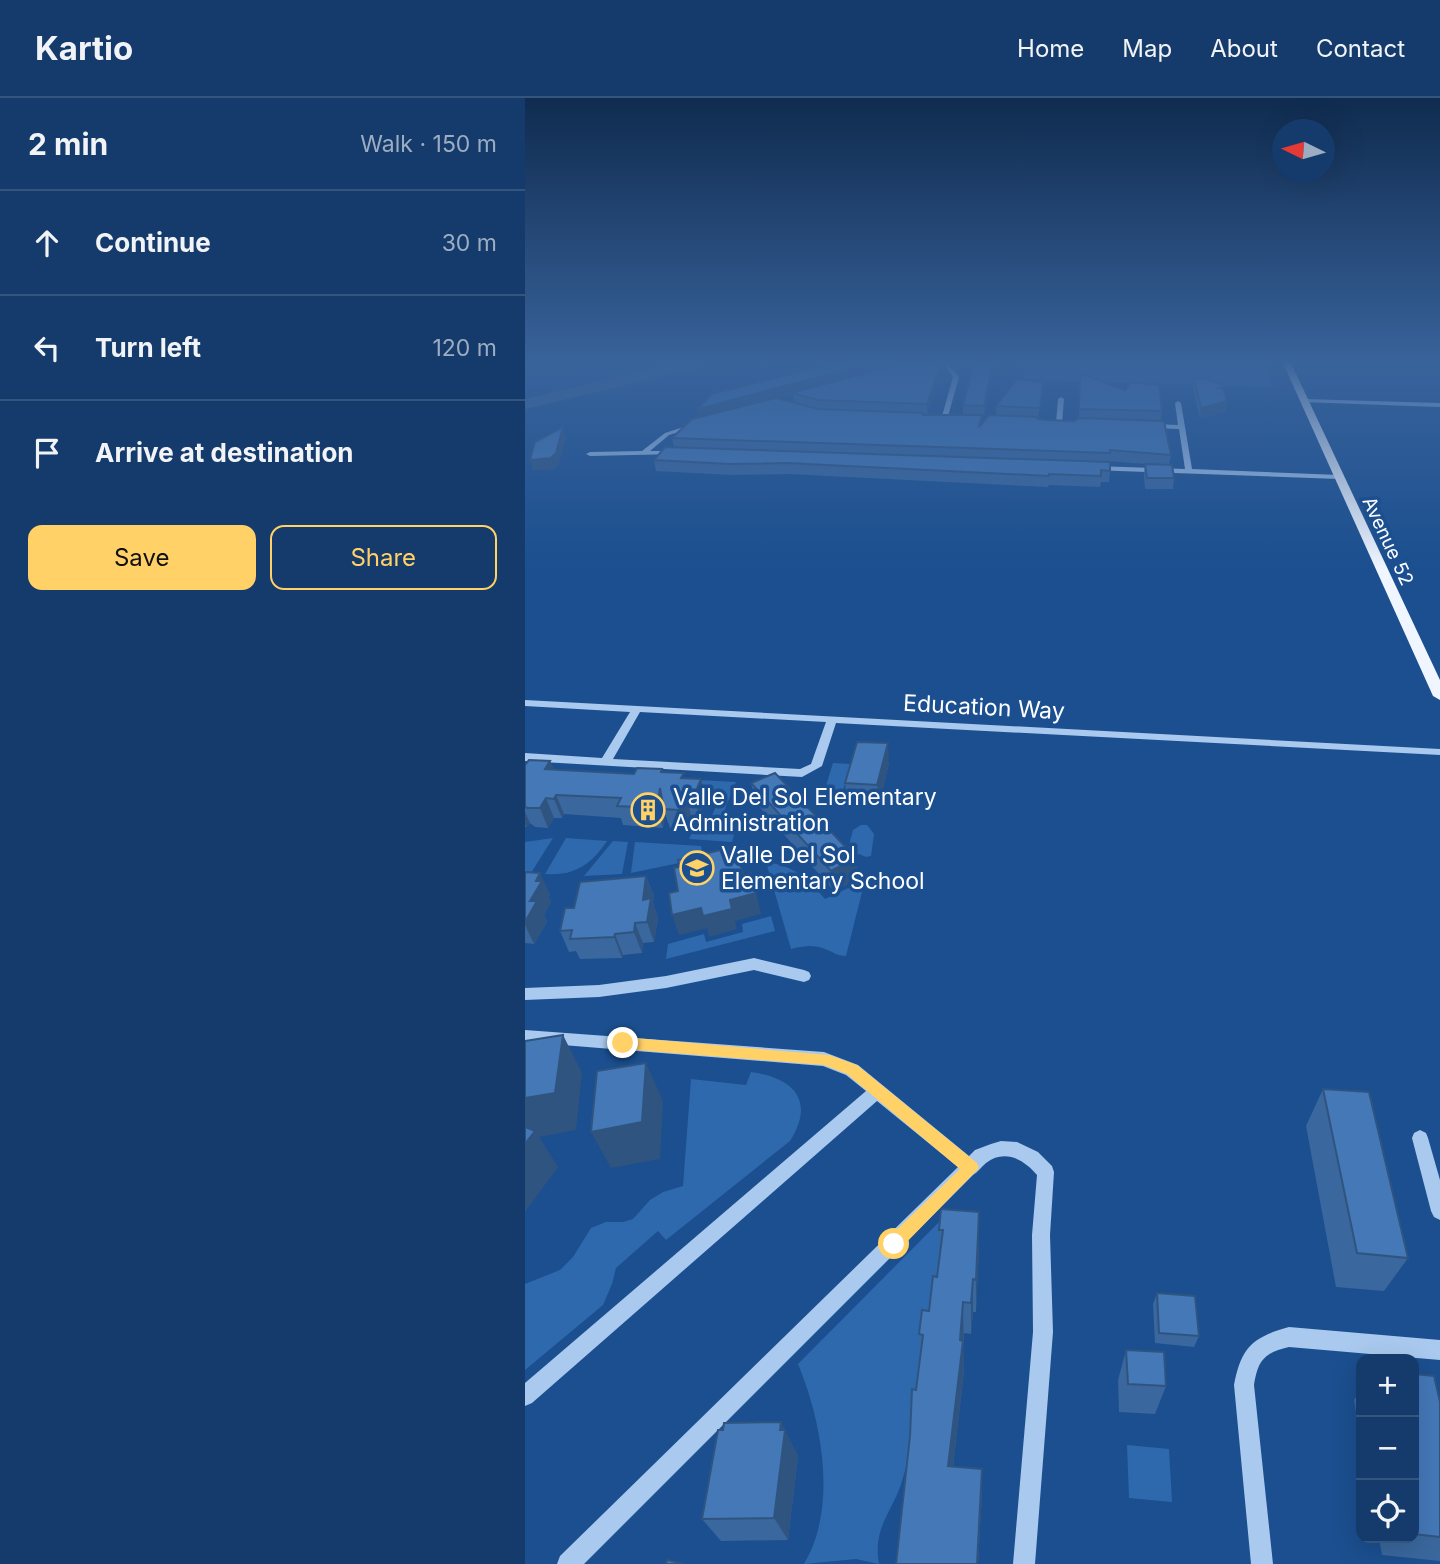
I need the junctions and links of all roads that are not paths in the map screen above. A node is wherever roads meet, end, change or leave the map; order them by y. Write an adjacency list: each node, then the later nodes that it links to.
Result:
1 (676, 431): 4 (street)
2 (1183, 431): 8 (street)
3 (1318, 431): 9 (main road, Avenue 52)
4 (645, 452): 5 (street); 6 (street)
5 (590, 454)
6 (687, 454)
7 (1077, 468): 8 (street)
8 (1189, 472): 9 (street)
9 (1339, 477): 10 (main road, Avenue 52)
10 (1440, 694)
11 (525, 704): 12 (street, Education Way)
12 (637, 709): 13 (street, Education Way); 16 (street)
13 (832, 720): 14 (street, Education Way); 16 (street)
14 (1440, 752)
15 (525, 757): 16 (street)
16 (605, 762)
17 (804, 976): 18 (street)
18 (525, 994)
19 (525, 1035): 20 (street)
20 (876, 1091): 22 (street); 25 (street)
21 (1420, 1138): 23 (street)
22 (971, 1168): 26 (street); 27 (street)
23 (1440, 1211)
24 (1440, 1350): 28 (street)
25 (525, 1396)
26 (568, 1564)
27 (1024, 1564)
28 (1262, 1564)

